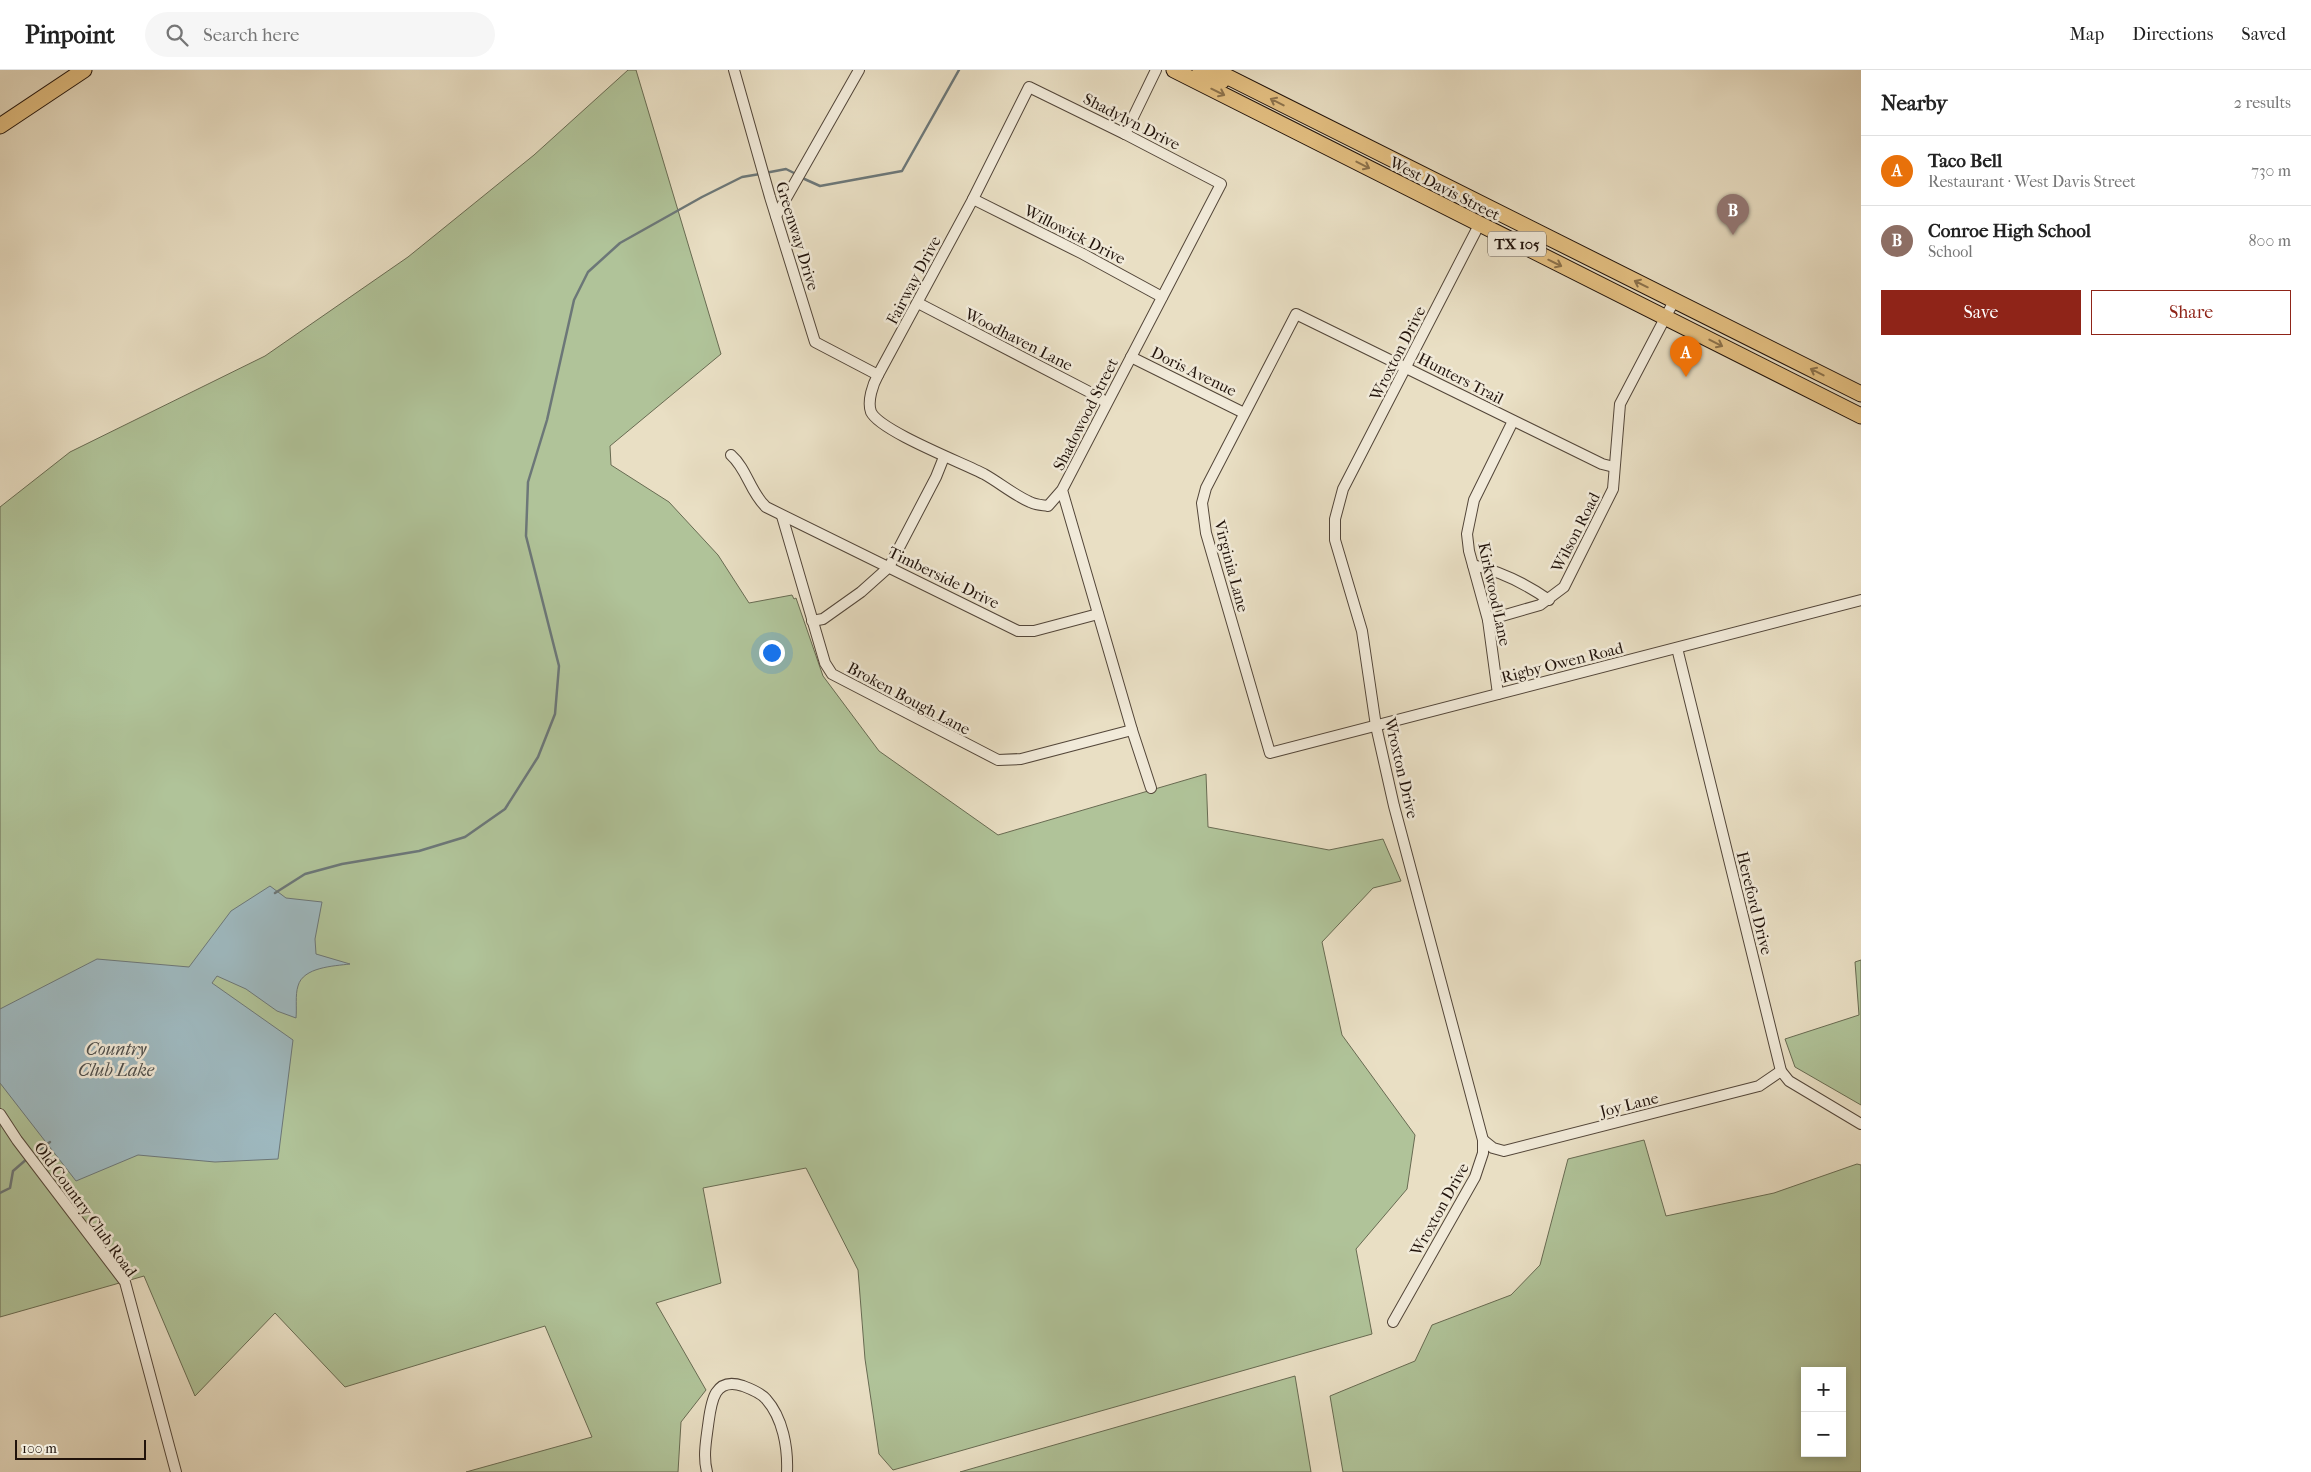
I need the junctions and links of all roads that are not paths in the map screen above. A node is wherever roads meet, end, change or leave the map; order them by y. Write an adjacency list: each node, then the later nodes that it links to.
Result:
1 (84, 70): 11 (main road)
2 (734, 70): 17 (street, Greenway Drive)
3 (859, 70): 17 (street)
4 (1156, 70): 12 (street)
5 (1174, 70): 10 (main road, West Davis Street / TX 105, one-way to 10)
6 (1200, 70): 8 (main road)
7 (1214, 70): 8 (main road, West Davis Street / TX 105)
8 (1245, 86): 13 (main road, West Davis Street / TX 105, one-way to 8)
9 (1029, 87): 12 (street, Shadylyn Drive); 16 (street, Fairway Drive)
10 (1267, 116): 13 (main road); 15 (main road, West Davis Street / TX 105, one-way to 15)
11 (0, 126)
12 (1126, 134): 14 (street, Shadylyn Drive)
13 (1357, 142): 19 (main road, West Davis Street / TX 105)
14 (1221, 184): 20 (street, Shadowood Street)
15 (1424, 197): 18 (main road, West Davis Street / TX 105); 19 (main road)
16 (973, 199): 20 (street, Willowick Drive); 22 (street, Fairway Drive)
17 (776, 216): 27 (street, Greenway Drive)
18 (1480, 225): 24 (main road, West Davis Street / TX 105, one-way to 24); 26 (street, Wroxton Drive)
19 (1542, 235): 21 (main road, West Davis Street / TX 105, one-way to 19)
20 (1162, 296): 25 (street, Shadowood Street)
21 (1674, 301): 24 (street, Wilson Road); 28 (main road, West Davis Street / TX 105, one-way to 21)
22 (918, 303): 27 (street, Fairway Drive); 30 (street, Woodhaven Lane)
23 (1296, 314): 26 (street, Hunters Trail); 32 (street, Virginia Lane)
24 (1664, 317): 29 (main road, West Davis Street / TX 105, one-way to 29); 37 (street, Wilson Road)
25 (1131, 357): 30 (street, Shadowood Street); 32 (street, Doris Avenue)
26 (1406, 367): 34 (street, Hunters Trail); 49 (street, Wroxton Drive)
27 (878, 375): 36 (street, Fairway Drive)
28 (1861, 394)
29 (1828, 399): 31 (main road); 33 (main road, West Davis Street / TX 105)
30 (1106, 403): 38 (street, Shadowood Street)
31 (1861, 403)
32 (1244, 413): 51 (street, Virginia Lane)
33 (1861, 416)
34 (1513, 421): 37 (street, Hunters Trail); 40 (street, Kirkwood Lane)
35 (731, 454): 39 (street, Timberside Drive)
36 (944, 457): 38 (street, Fairway Drive); 41 (street)
37 (1614, 468): 42 (street, Wilson Road)
38 (1062, 490): 44 (street, Shadowood Street)
39 (782, 516): 41 (street, Timberside Drive); 46 (street, Broken Bough Lane)
40 (1473, 565): 42 (street); 45 (street, Kirkwood Lane)
41 (889, 567): 44 (street, Timberside Drive); 46 (street)
42 (1549, 600): 45 (street, Wilson Road)
43 (1861, 600): 47 (street, Rigby Owen Road)
44 (1098, 614): 50 (street, Shadowood Street)
45 (1488, 620): 48 (street, Kirkwood Lane)
46 (812, 621): 50 (street, Broken Bough Lane)
47 (1677, 648): 48 (street, Rigby Owen Road); 53 (street, Hereford Drive)
48 (1498, 694): 49 (street, Rigby Owen Road)
49 (1376, 726): 51 (street, Rigby Owen Road); 56 (street, Wroxton Drive)
50 (1132, 730): 52 (street, Shadowood Street)
51 (1270, 753)
52 (1151, 788)
53 (1781, 1071): 55 (street); 56 (street, Joy Lane)
54 (0, 1114): 58 (street, Old Country Club Road)
55 (1861, 1124)
56 (1483, 1140): 57 (street, Wroxton Drive)
57 (1393, 1322)
58 (176, 1472)
59 (707, 1472): 60 (street)
60 (787, 1472)

